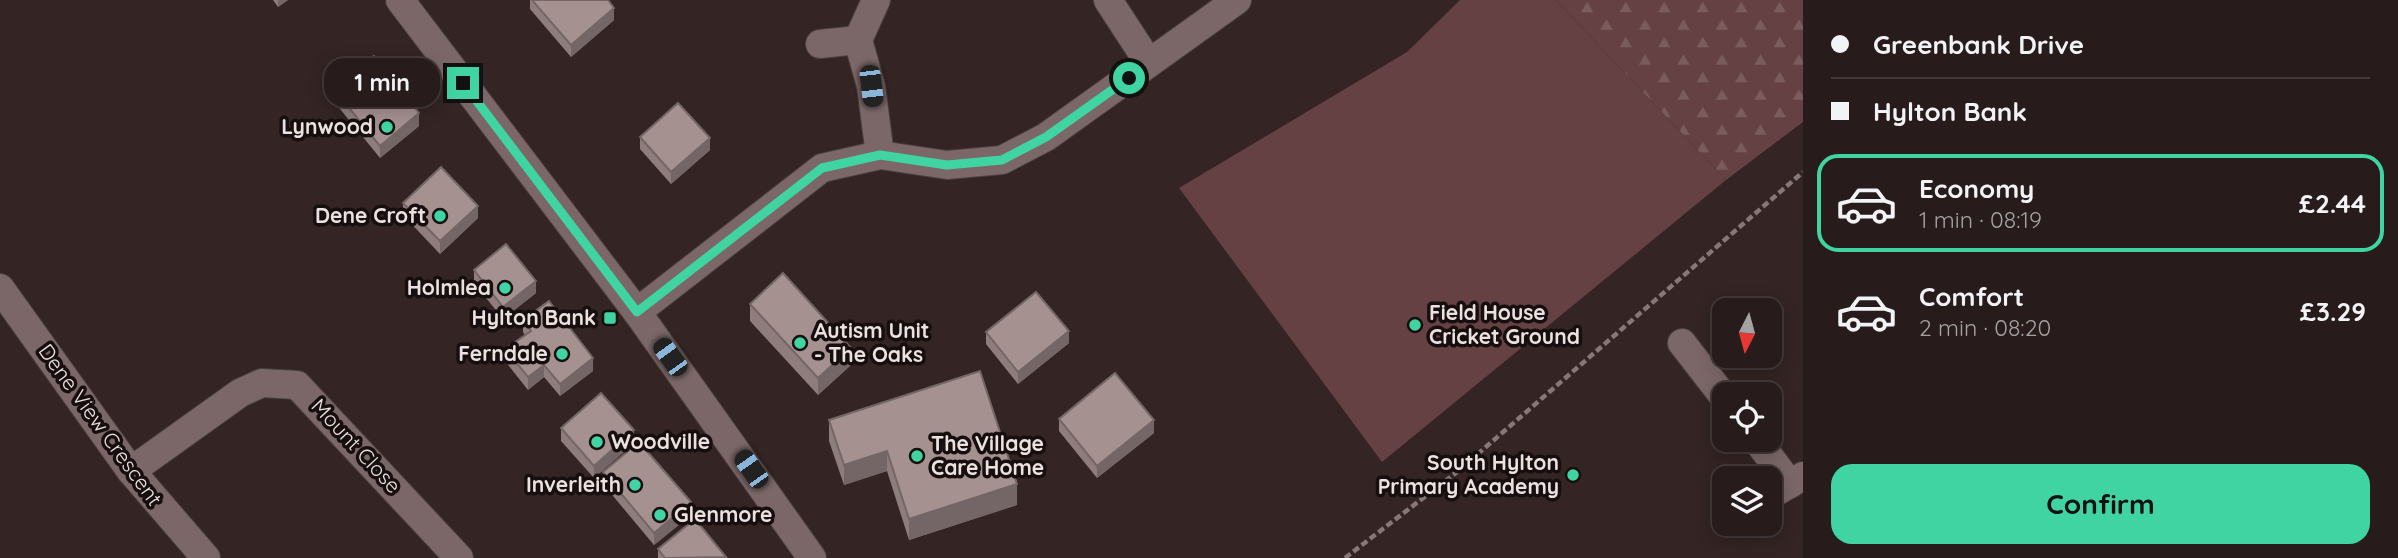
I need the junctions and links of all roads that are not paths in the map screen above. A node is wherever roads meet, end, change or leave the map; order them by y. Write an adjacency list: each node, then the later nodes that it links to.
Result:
1 (400, 0): 10 (street)
2 (876, 0): 5 (street)
3 (1108, 0): 7 (street)
4 (1237, 0): 7 (street)
5 (858, 40): 6 (street); 8 (street)
6 (820, 44)
7 (1149, 63): 8 (street)
8 (880, 155): 10 (street)
9 (0, 288): 14 (street, Dene View Crescent)
10 (637, 312): 18 (street)
11 (1682, 343): 12 (street)
12 (1712, 382)
13 (1765, 452): 15 (street)
14 (131, 471): 16 (street, Dene View Crescent); 17 (street, Mount Close)
15 (1788, 485)
16 (206, 558)
17 (459, 558)
18 (812, 558)

